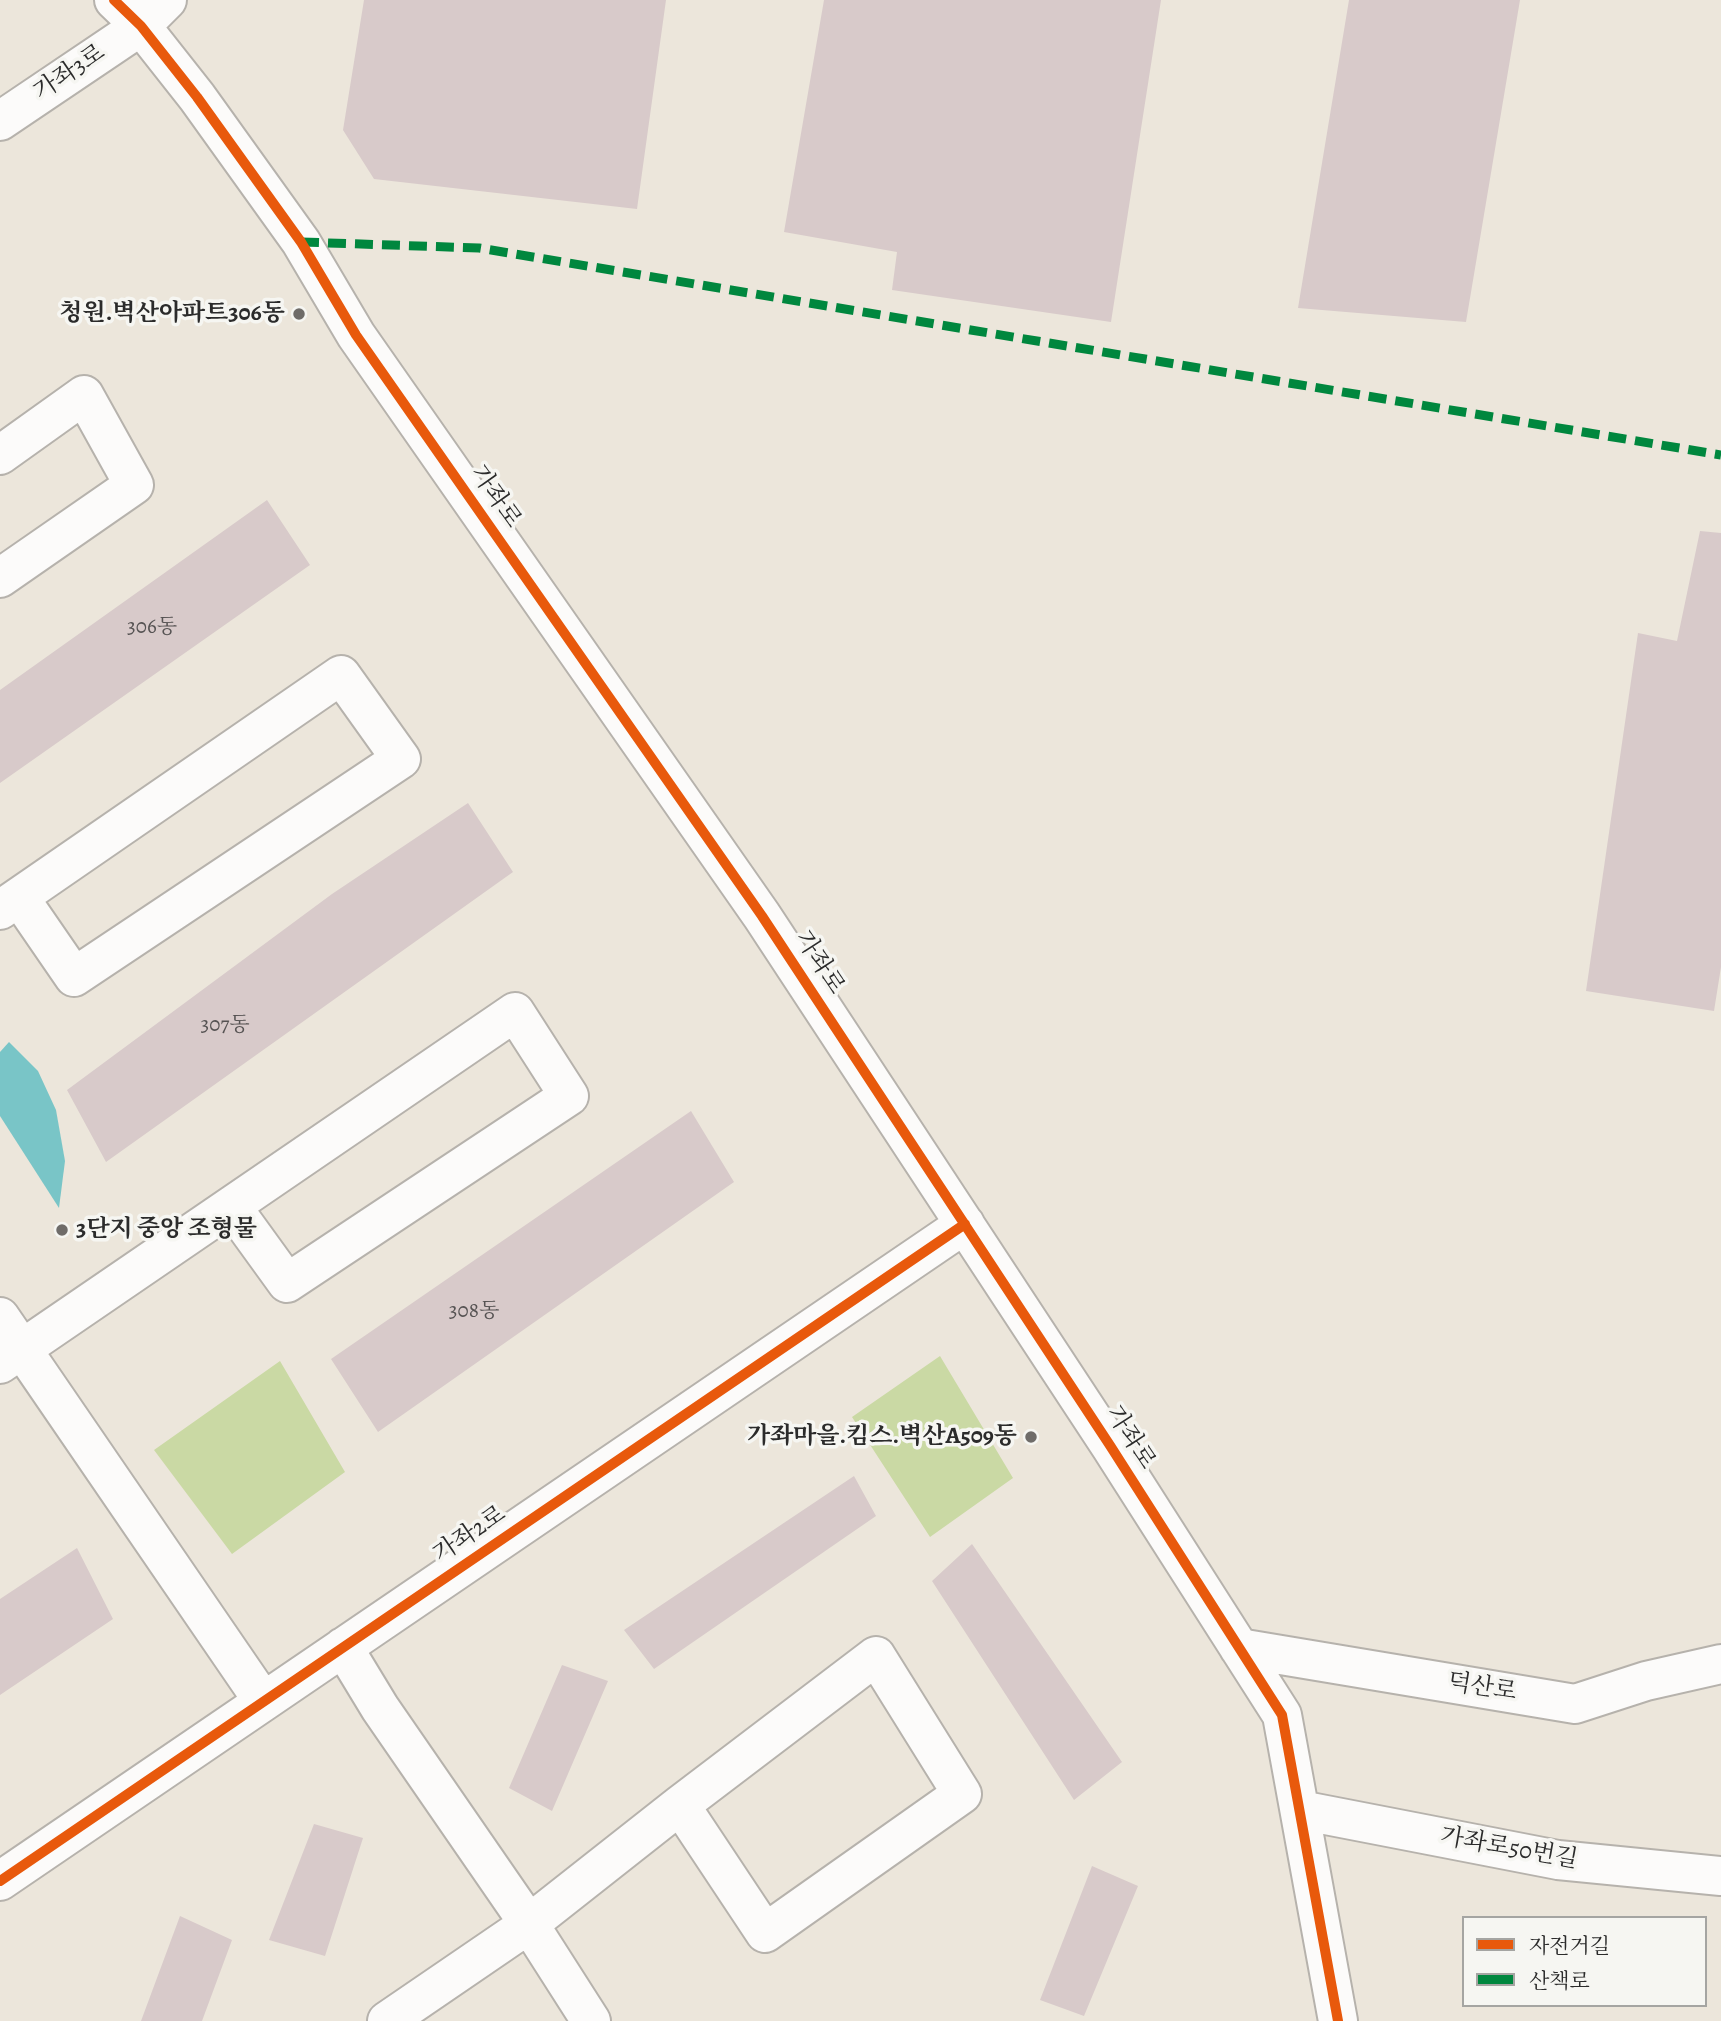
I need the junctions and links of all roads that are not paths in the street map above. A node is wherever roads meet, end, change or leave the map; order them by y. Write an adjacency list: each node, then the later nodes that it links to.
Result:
1 (141, 9): 2 (street, 가좌3로); 7 (street, 가좌로)
2 (0, 121)
3 (0, 455): 4 (street)
4 (0, 578)
5 (9, 903): 5 (street)
6 (232, 1207): 6 (street); 9 (street)
7 (965, 1224): 10 (street, 가좌2로); 11 (street, 가좌로)
8 (0, 1317): 9 (street)
9 (11, 1357): 13 (street)
10 (344, 1647): 13 (street, 가좌2로); 18 (street)
11 (1239, 1648): 12 (street, 덕산로); 15 (street, 가좌로)
12 (1721, 1664)
13 (263, 1701): 17 (street, 가좌2로)
14 (680, 1805): 14 (street); 18 (street)
15 (1300, 1810): 16 (street, 가좌로50번길); 21 (street, 가좌로)
16 (1721, 1876)
17 (0, 1881)
18 (529, 1924): 19 (street); 20 (street)
19 (387, 2021)
20 (591, 2021)
21 (1338, 2021)

